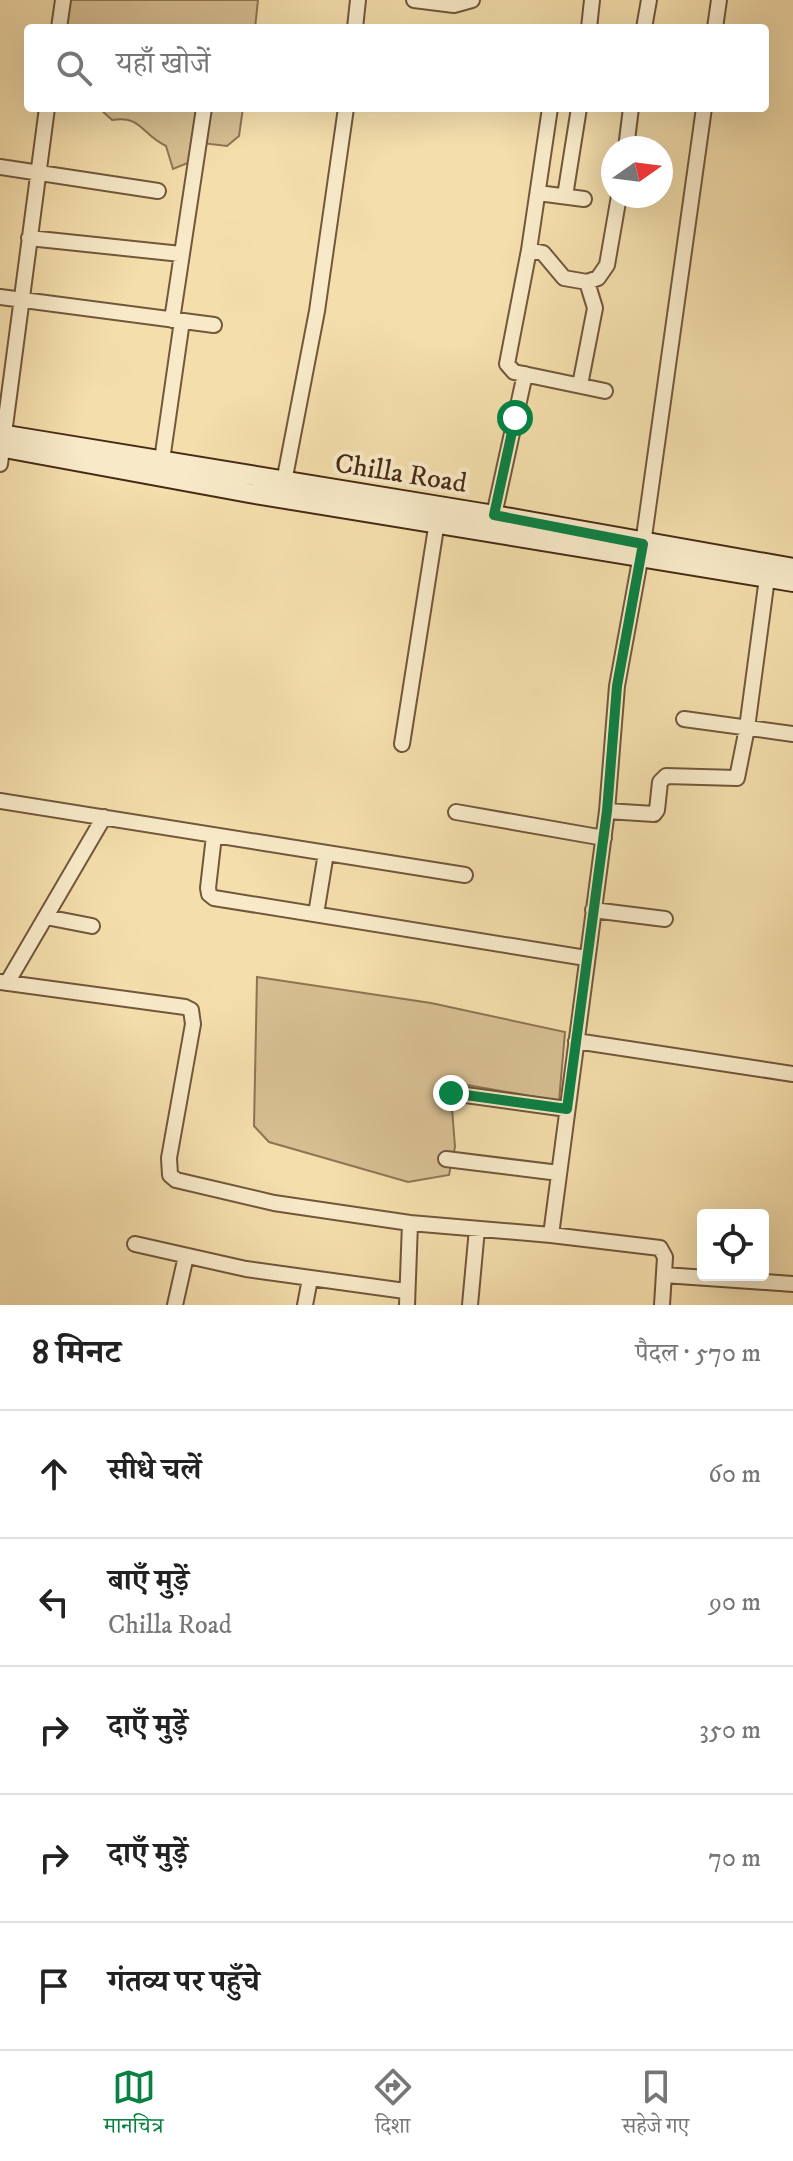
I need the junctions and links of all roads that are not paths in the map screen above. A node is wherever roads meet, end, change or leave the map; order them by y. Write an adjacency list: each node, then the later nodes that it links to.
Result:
1 (63, 0): 8 (street)
2 (358, 0): 9 (street)
3 (414, 0): 4 (street)
4 (472, 0)
5 (592, 0): 10 (street)
6 (649, 0): 11 (street)
7 (719, 0): 12 (street)
8 (60, 24)
9 (355, 24)
10 (589, 24)
11 (645, 24)
12 (716, 24)
13 (46, 112): 22 (street)
14 (203, 112): 30 (street)
15 (345, 112): 42 (street)
16 (549, 112): 24 (street)
17 (578, 112): 25 (street)
18 (630, 112): 20 (street)
19 (703, 112): 45 (street)
20 (628, 136)
21 (0, 167): 22 (street)
22 (38, 173): 23 (street); 28 (street)
23 (158, 191)
24 (538, 193): 25 (street); 29 (street)
25 (565, 196): 26 (street)
26 (584, 199)
27 (617, 208): 31 (street)
28 (29, 238): 30 (street); 33 (street)
29 (529, 250): 31 (street); 37 (street)
30 (181, 254): 34 (street)
31 (587, 282): 38 (street)
32 (0, 297): 33 (street)
33 (21, 299): 34 (street); 36 (street)
34 (177, 320): 35 (street); 41 (street)
35 (214, 325)
36 (7, 373): 40 (street)
37 (525, 374): 38 (street); 43 (street)
38 (580, 385): 39 (street)
39 (605, 391)
40 (1, 445): 41 (main road, Chilla Road); 44 (main road, Chilla Road)
41 (162, 460): 42 (main road, Chilla Road)
42 (284, 482): 44 (main road, Chilla Road)
43 (494, 515): 44 (main road, Chilla Road); 45 (main road, Chilla Road)
44 (438, 516): 45 (main road, Chilla Road); 52 (street)
45 (641, 551): 46 (main road, Chilla Road); 47 (main road, Chilla Road); 54 (street)
46 (793, 568)
47 (767, 578): 48 (main road, Chilla Road); 50 (street)
48 (793, 582)
49 (684, 719): 50 (street)
50 (747, 728): 51 (street); 54 (street)
51 (793, 734)
52 (402, 744)
53 (0, 801): 56 (street)
54 (607, 811): 58 (street)
55 (456, 812): 58 (street)
56 (104, 817): 57 (street); 63 (street)
57 (214, 836): 59 (street); 62 (street)
58 (604, 838): 61 (street)
59 (326, 853): 60 (street); 62 (street)
60 (465, 875)
61 (593, 910): 64 (street); 66 (street)
62 (316, 914): 66 (street)
63 (46, 917): 65 (street); 67 (street)
64 (665, 919)
65 (92, 926)
66 (586, 958): 68 (street)
67 (4, 983): 74 (street)
68 (576, 1041): 69 (street); 71 (street)
69 (793, 1074)
70 (451, 1093): 71 (street)
71 (567, 1109): 73 (street)
72 (446, 1159): 73 (street)
73 (559, 1173): 76 (street)
74 (410, 1223): 75 (street); 82 (street)
75 (477, 1229): 76 (street); 85 (street)
76 (551, 1235): 79 (street)
77 (135, 1244): 78 (street)
78 (186, 1256): 80 (street); 83 (street)
79 (664, 1275): 81 (street); 86 (street)
80 (310, 1279): 82 (street); 84 (street)
81 (793, 1284)
82 (406, 1298)
83 (175, 1305)
84 (305, 1305)
85 (470, 1305)
86 (662, 1305)

